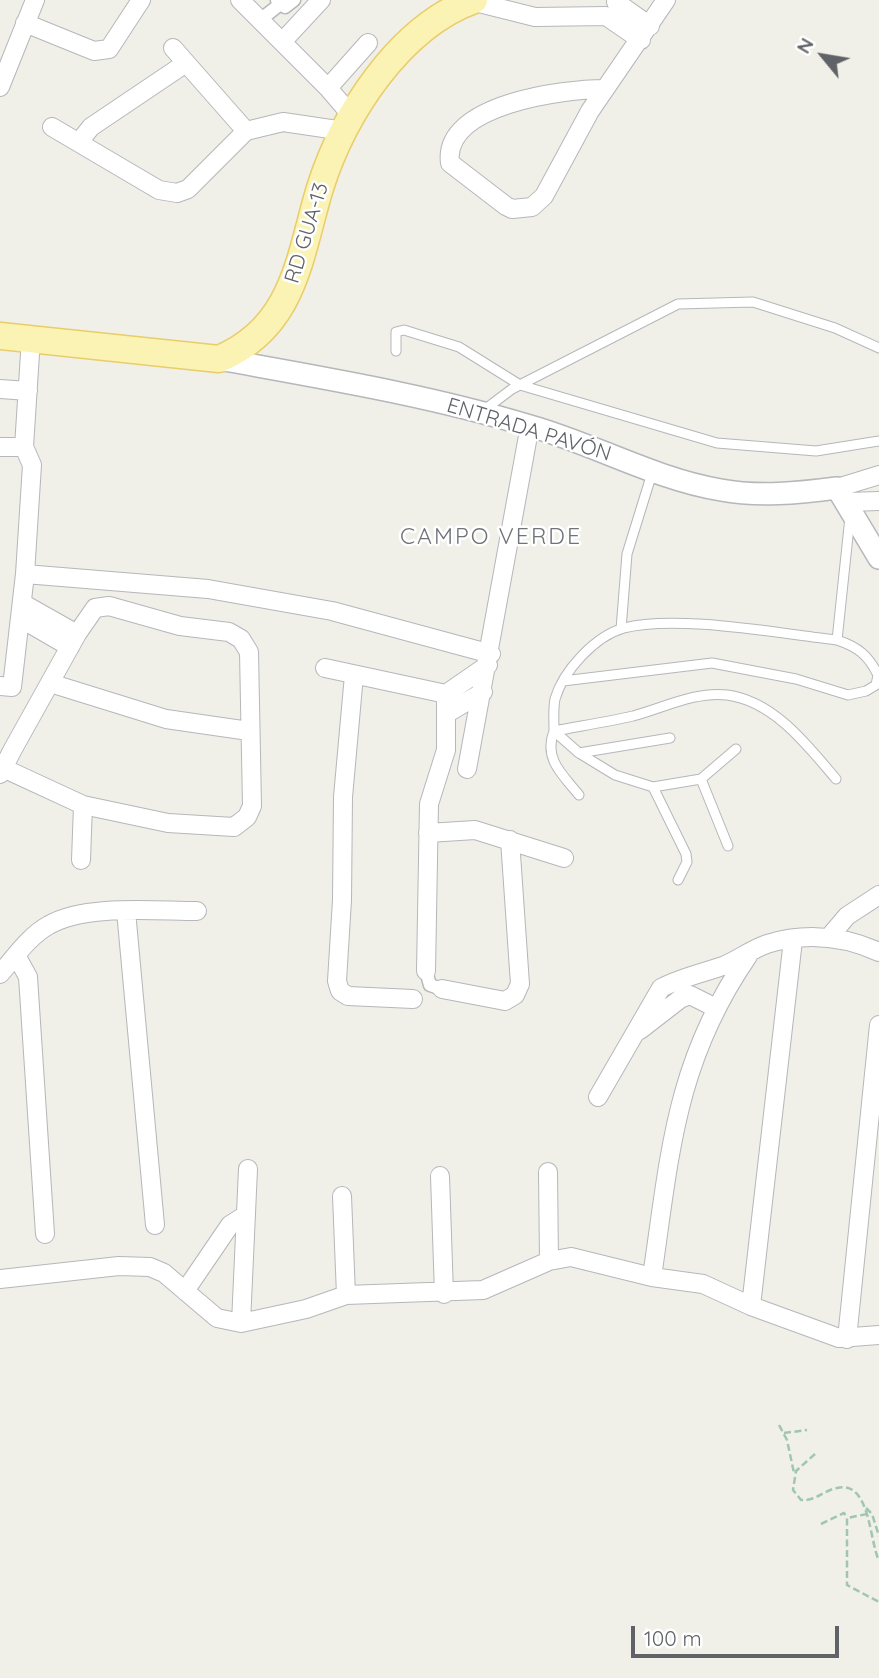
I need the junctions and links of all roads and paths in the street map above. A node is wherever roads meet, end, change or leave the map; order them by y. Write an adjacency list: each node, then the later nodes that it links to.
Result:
1 (35, 0): 10 (street)
2 (141, 0): 10 (street)
3 (321, 0): 7 (street)
4 (473, 0): 8 (street); 19 (main road, RD GUA-13)
5 (666, 0): 11 (street)
6 (242, 1): 9 (street)
7 (290, 5): 9 (street); 12 (street)
8 (613, 6): 11 (street)
9 (260, 20): 12 (street)
10 (25, 23): 16 (street)
11 (646, 33): 18 (street)
12 (282, 41): 17 (street)
13 (368, 43): 17 (street)
14 (173, 48): 15 (street)
15 (186, 63): 21 (street); 22 (street)
16 (0, 87)
17 (328, 88): 19 (street)
18 (605, 89): 18 (street)
19 (348, 124): 21 (street); 27 (main road, RD GUA-13)
20 (52, 127): 22 (street)
21 (246, 131): 22 (street)
22 (79, 142)
23 (0, 336): 24 (main road)
24 (31, 338): 27 (main road); 30 (street)
25 (879, 348): 28 (lane)
26 (396, 351): 28 (lane)
27 (219, 359): 31 (street, ENTRADA PAVÓN)
28 (520, 385): 31 (lane); 33 (lane)
29 (0, 389): 30 (street)
30 (28, 391): 35 (street)
31 (480, 413): 32 (street, ENTRADA PAVÓN)
32 (530, 425): 36 (street, ENTRADA PAVÓN); 46 (street)
33 (879, 441)
34 (0, 447): 35 (street)
35 (24, 447): 41 (street)
36 (653, 470): 38 (street, ENTRADA PAVÓN); 43 (lane)
37 (879, 475): 38 (street)
38 (845, 499): 39 (street); 40 (street); 45 (lane)
39 (879, 501)
40 (879, 558)
41 (25, 574): 42 (street); 46 (street)
42 (21, 610): 44 (street); 51 (street)
43 (621, 629): 45 (lane); 49 (lane)
44 (73, 640): 50 (street); 55 (street)
45 (837, 640): 49 (lane)
46 (489, 659): 52 (street); 53 (street)
47 (325, 668): 48 (street)
48 (354, 675): 53 (street); 85 (street)
49 (564, 681): 56 (lane)
50 (50, 683): 55 (street); 58 (street)
51 (0, 685)
52 (483, 692): 54 (street); 61 (street)
53 (446, 694): 54 (street)
54 (446, 714): 68 (street)
55 (249, 731): 67 (street)
56 (554, 731): 60 (lane); 64 (lane); 66 (lane)
57 (670, 738): 60 (lane)
58 (7, 747): 62 (street)
59 (736, 749): 63 (lane)
60 (579, 753): 65 (lane)
61 (467, 769)
62 (1, 771): 67 (street)
63 (701, 779): 65 (lane); 70 (lane)
64 (836, 779)
65 (653, 787): 73 (lane)
66 (579, 795)
67 (83, 805): 72 (street)
68 (428, 833): 69 (street); 82 (street)
69 (510, 840): 71 (street); 84 (street)
70 (728, 846)
71 (564, 858)
72 (81, 860)
73 (678, 880)
74 (879, 895): 77 (street)
75 (125, 911): 76 (street); 81 (street); 95 (street)
76 (197, 911)
77 (830, 936): 78 (street); 79 (street)
78 (793, 940): 80 (street); 103 (street)
79 (879, 952)
80 (750, 953): 86 (street); 88 (street)
81 (16, 955): 83 (street); 96 (street)
82 (426, 971): 84 (street)
83 (0, 974)
84 (442, 989)
85 (413, 999)
86 (716, 1008): 88 (street); 98 (street)
87 (879, 1025): 106 (street)
88 (631, 1037): 89 (street)
89 (598, 1097)
90 (248, 1169): 94 (street)
91 (548, 1172): 97 (street)
92 (440, 1176): 101 (street)
93 (342, 1196): 102 (street)
94 (246, 1215): 100 (street); 104 (street)
95 (155, 1225)
96 (45, 1234)
97 (550, 1261): 98 (street); 101 (street)
98 (653, 1277): 103 (street)
99 (0, 1279): 100 (street)
100 (185, 1292): 104 (street)
101 (444, 1294): 102 (street)
102 (346, 1295): 104 (street)
103 (751, 1306): 106 (street)
104 (241, 1323)
105 (879, 1335): 106 (street)
106 (847, 1339)
107 (779, 1425): 109 (path)
108 (807, 1430): 109 (path)
109 (784, 1433): 111 (path)
110 (815, 1454): 111 (path)
111 (795, 1476): 112 (path)
112 (866, 1508): 113 (path); 116 (path)
113 (867, 1514): 114 (path); 117 (path)
114 (848, 1518): 115 (path); 118 (path)
115 (821, 1524)
116 (879, 1536)
117 (879, 1561)
118 (879, 1602)

